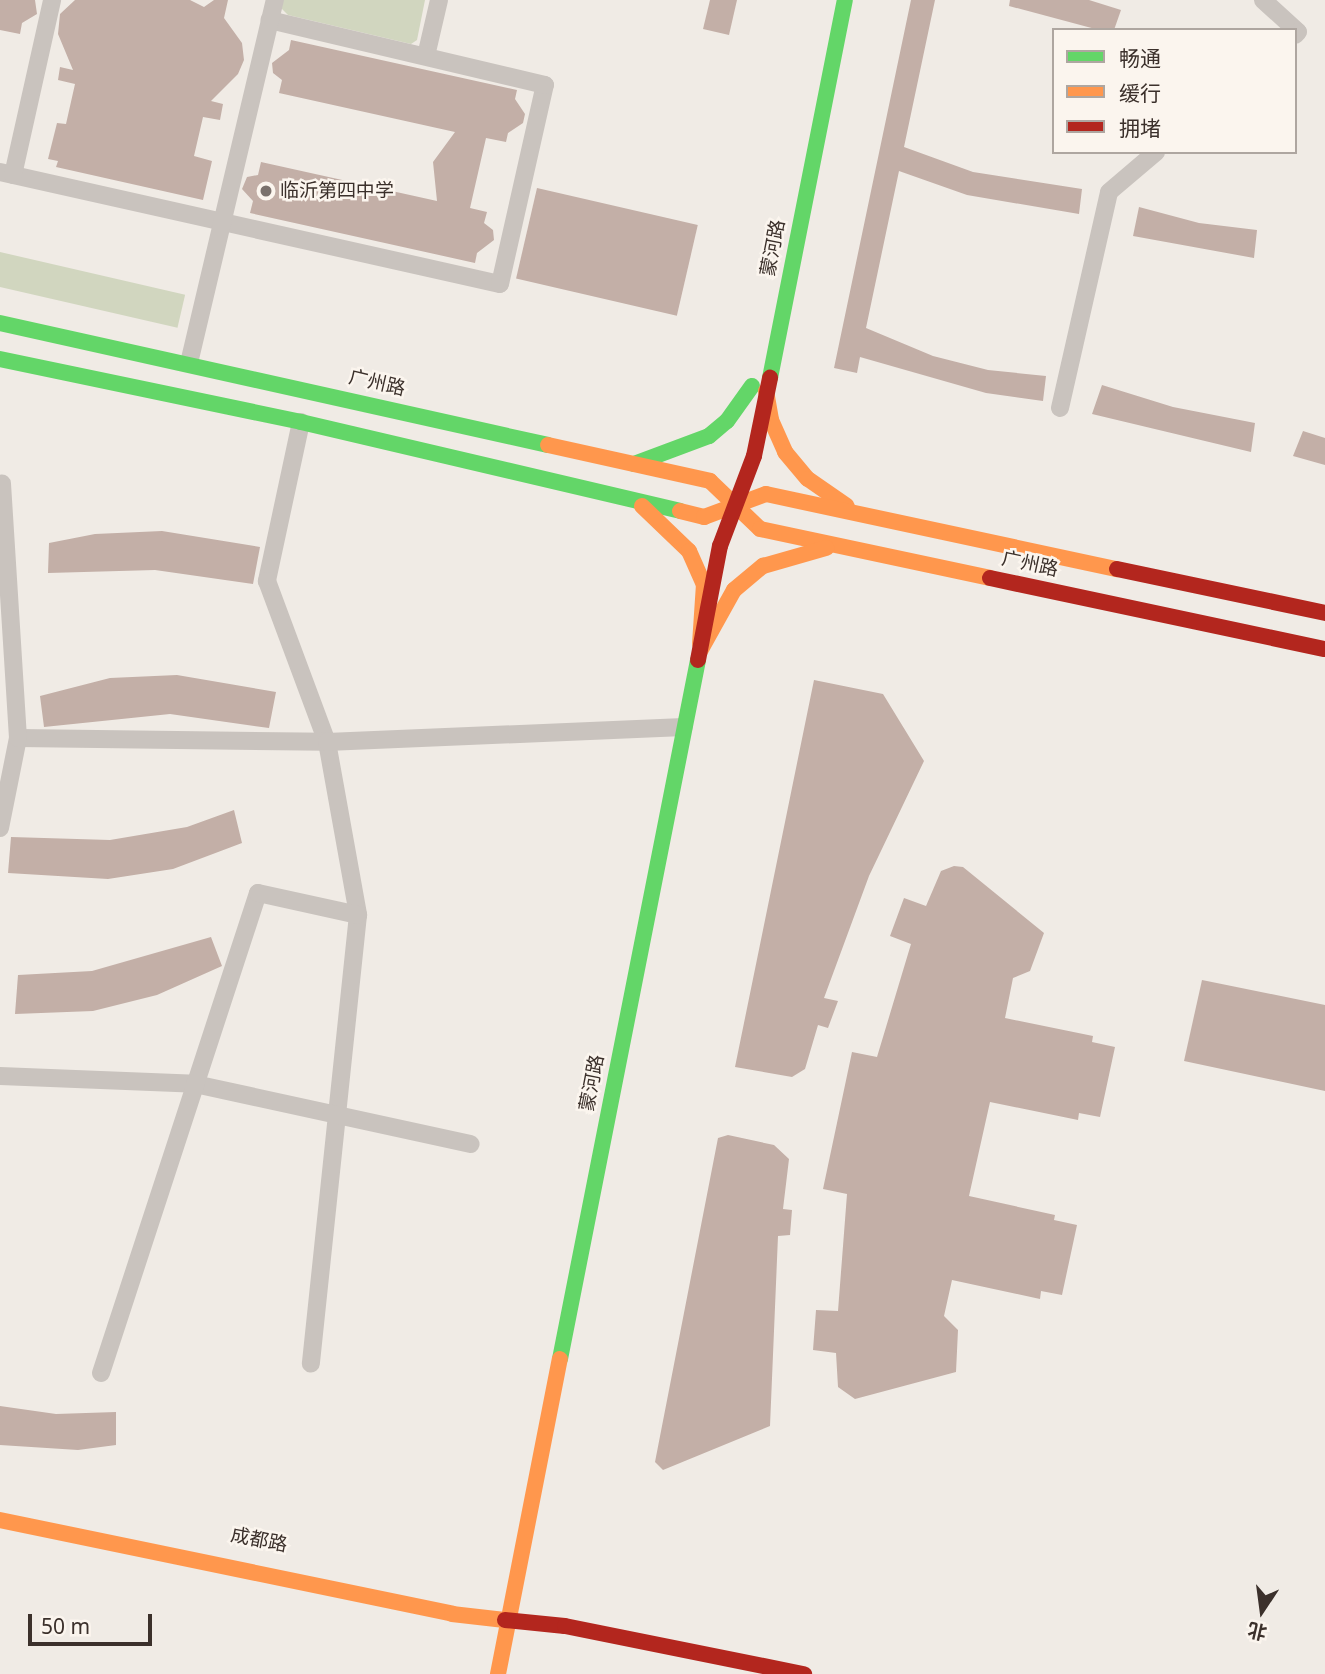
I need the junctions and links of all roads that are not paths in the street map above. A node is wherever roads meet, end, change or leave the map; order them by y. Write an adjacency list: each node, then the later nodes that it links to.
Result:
1 (52, 0): 11 (street)
2 (275, 0): 7 (street)
3 (439, 0): 9 (street)
4 (830, 0): 16 (street, 蒙河路)
5 (845, 0): 16 (street, 蒙河路)
6 (1263, 0): 8 (street)
7 (270, 20): 9 (street); 12 (street)
8 (1294, 28)
9 (426, 56): 12 (street)
10 (1154, 154): 17 (street)
11 (6, 174): 12 (street)
12 (223, 222): 15 (street)
13 (0, 323): 15 (street, 广州路)
14 (0, 359): 18 (street, 广州路)
15 (189, 363): 19 (street, 广州路)
16 (759, 388): 19 (street); 22 (street, 蒙河路); 23 (street)
17 (1060, 408)
18 (302, 422): 21 (street, 广州路); 30 (street)
19 (634, 464): 22 (street, 广州路)
20 (2, 484): 29 (street)
21 (635, 501): 22 (street, 广州路); 27 (street)
22 (737, 503): 23 (street, 广州路); 24 (street, 广州路); 27 (street, 蒙河路)
23 (857, 513): 25 (street, 广州路)
24 (841, 545): 26 (street, 广州路); 27 (street)
25 (1325, 613)
26 (1325, 649)
27 (700, 651): 28 (street, 蒙河路)
28 (684, 727): 30 (street); 41 (street, 蒙河路)
29 (18, 737): 30 (street); 31 (street)
30 (327, 742): 32 (street)
31 (0, 828)
32 (358, 915): 34 (street); 35 (street)
33 (0, 1076): 34 (street)
34 (195, 1084): 35 (street); 38 (street)
35 (337, 1116): 36 (street); 37 (street)
36 (471, 1144)
37 (311, 1364)
38 (101, 1373)
39 (0, 1510): 41 (street, 成都路)
40 (0, 1520): 41 (street, 成都路)
41 (508, 1620): 42 (street, 蒙河路); 43 (street, 成都路); 44 (street, 成都路)
42 (499, 1674)
43 (740, 1674)
44 (804, 1674)

